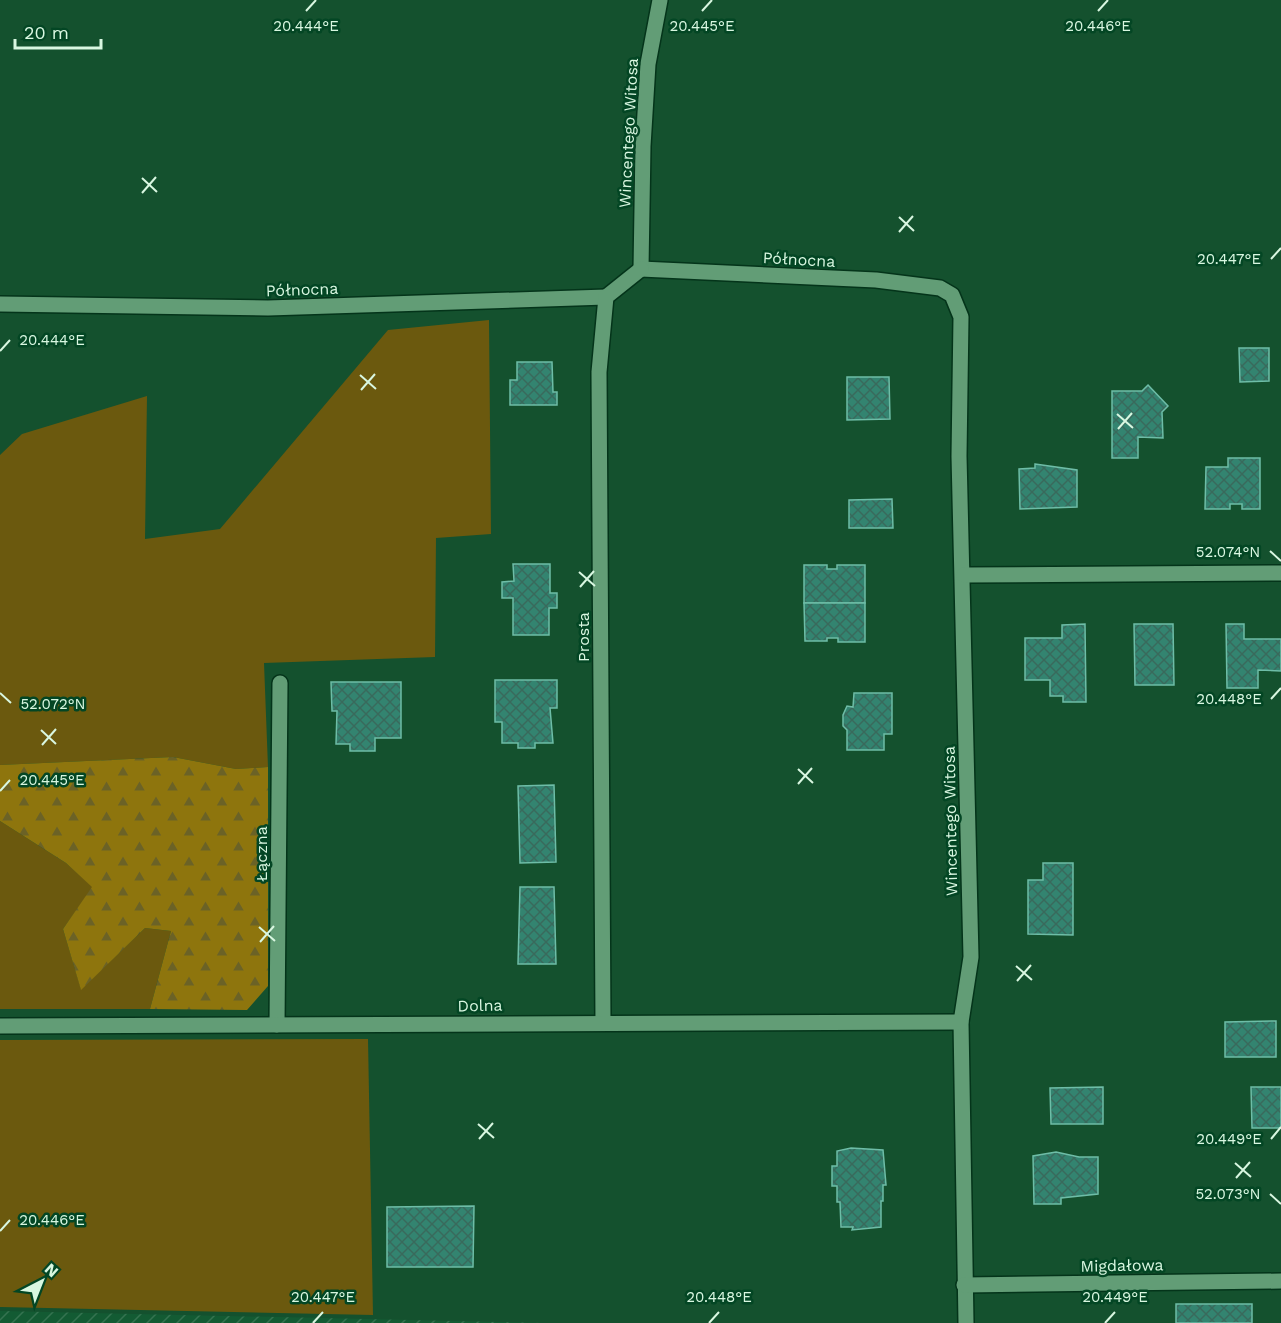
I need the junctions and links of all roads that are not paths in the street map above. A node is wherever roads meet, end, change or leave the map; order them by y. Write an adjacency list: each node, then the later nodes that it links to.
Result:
1 (660, 0): 2 (street, Wincentego Witosa)
2 (641, 269): 3 (street); 5 (street, Północna)
3 (606, 297): 4 (street, Północna); 9 (street, Prosta)
4 (0, 304)
5 (962, 317): 7 (street, Wincentego Witosa)
6 (1281, 573): 7 (street)
7 (964, 575): 10 (street, Wincentego Witosa)
8 (280, 683): 11 (street, Łączna)
9 (603, 1022): 10 (street, Dolna); 11 (street, Dolna)
10 (961, 1022): 14 (street, Wincentego Witosa)
11 (278, 1025): 12 (street, Dolna)
12 (0, 1026)
13 (1281, 1281): 14 (street, Migdałowa)
14 (964, 1285): 15 (street, Wincentego Witosa)
15 (966, 1323)

